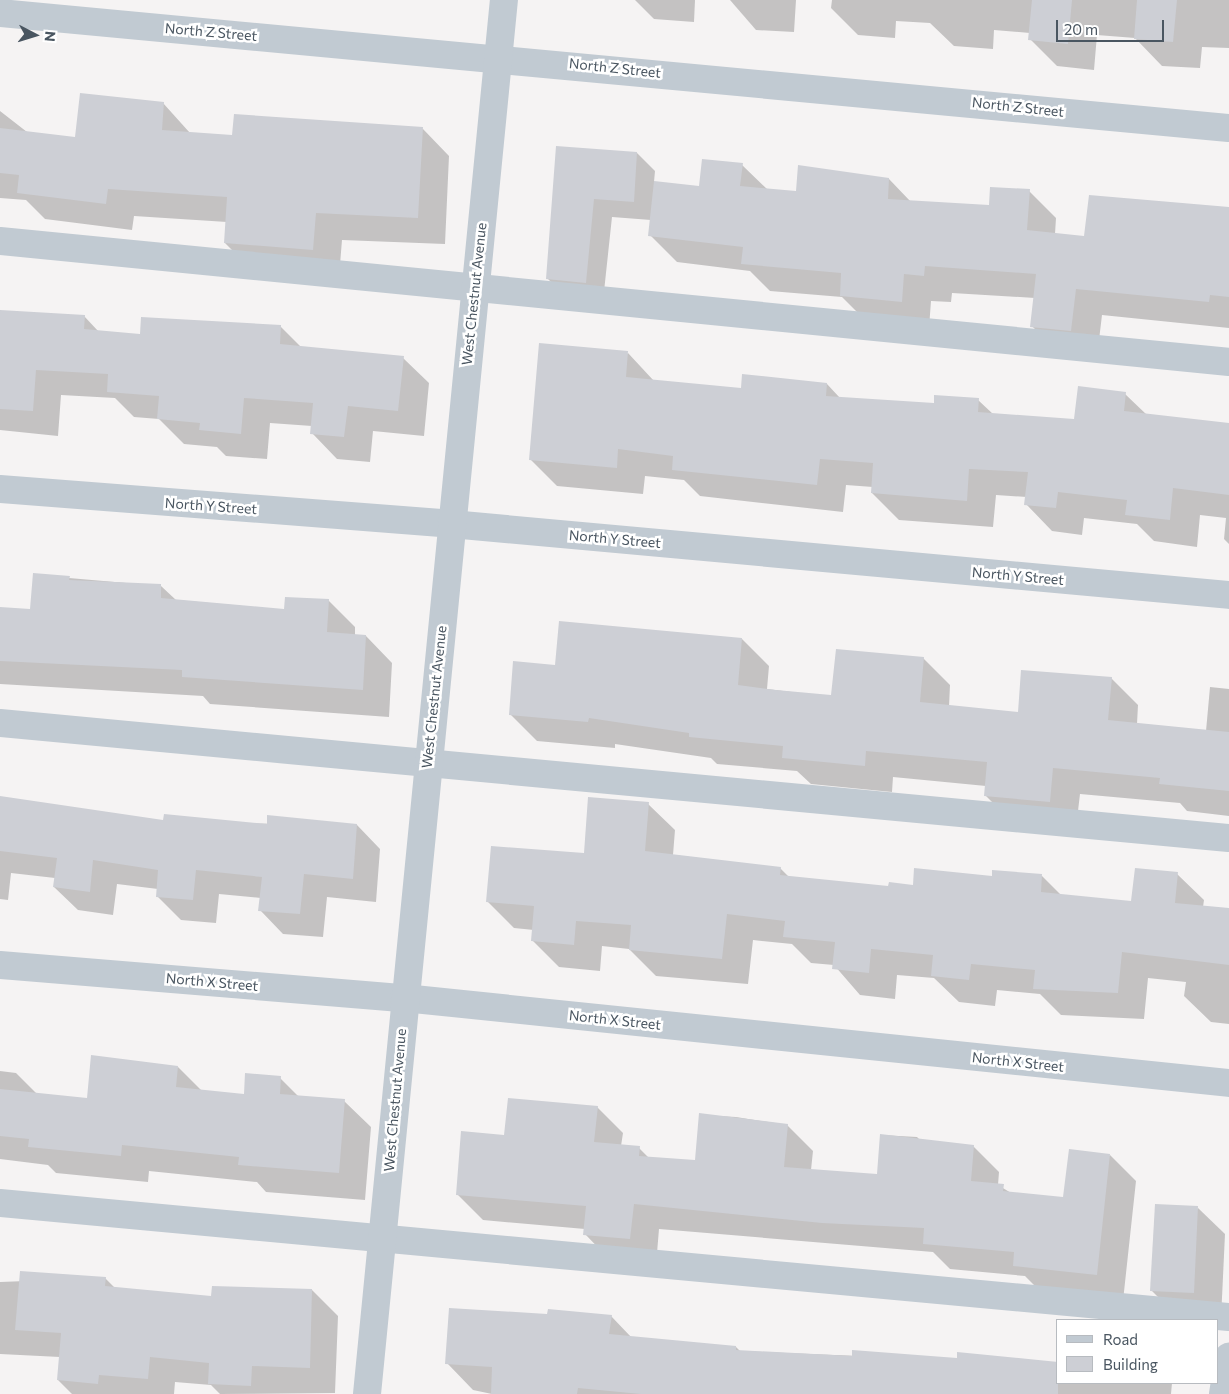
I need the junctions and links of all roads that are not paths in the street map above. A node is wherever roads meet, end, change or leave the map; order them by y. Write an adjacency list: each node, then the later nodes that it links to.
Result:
1 (504, 0): 3 (street, West Chestnut Avenue)
2 (0, 13): 3 (street, North Z Street)
3 (499, 57): 4 (street, North Z Street); 6 (street, West Chestnut Avenue)
4 (1229, 128)
5 (0, 241): 6 (street)
6 (475, 289): 7 (street); 9 (street, West Chestnut Avenue)
7 (1229, 362)
8 (0, 489): 9 (street, North Y Street)
9 (451, 524): 10 (street, North Y Street); 12 (street, West Chestnut Avenue)
10 (1229, 595)
11 (0, 723): 12 (street)
12 (427, 764): 13 (street); 15 (street, West Chestnut Avenue)
13 (1229, 838)
14 (0, 965): 15 (street, North X Street)
15 (404, 998): 16 (street, North X Street); 18 (street, West Chestnut Avenue)
16 (1229, 1083)
17 (0, 1203): 18 (street)
18 (382, 1236): 19 (street); 21 (street, West Chestnut Avenue)
19 (1229, 1317)
20 (1229, 1356): 22 (street)
21 (367, 1394)
22 (1223, 1394)

